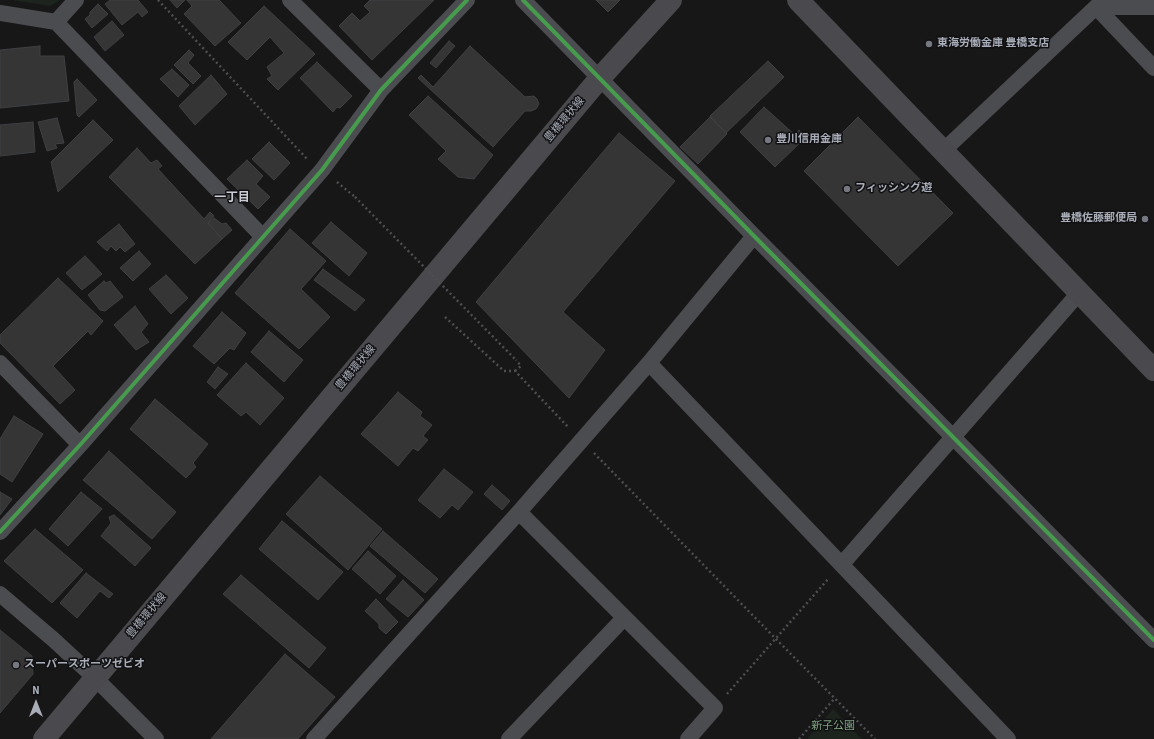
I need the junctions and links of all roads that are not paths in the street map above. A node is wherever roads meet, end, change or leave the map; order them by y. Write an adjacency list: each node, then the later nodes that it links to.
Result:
1 (76, 0): 10 (street)
2 (290, 0): 13 (street)
3 (467, 0): 13 (street)
4 (523, 0): 12 (street)
5 (672, 0): 12 (main road, 豊橋環状線)
6 (798, 0): 14 (main road)
7 (1096, 7): 8 (street); 11 (street); 14 (street)
8 (1154, 7)
9 (0, 13): 10 (street)
10 (56, 22): 16 (street)
11 (1154, 68)
12 (599, 79): 15 (street); 29 (main road, 豊橋環状線)
13 (381, 90): 16 (street)
14 (943, 151): 17 (main road)
15 (754, 236): 18 (street); 21 (street)
16 (263, 237): 22 (street)
17 (1080, 293): 20 (main road); 21 (street)
18 (649, 362): 23 (street); 25 (street)
19 (0, 363): 22 (street)
20 (1154, 370)
21 (954, 437): 25 (street); 28 (street)
22 (80, 445): 24 (street)
23 (519, 512): 27 (street); 32 (street)
24 (0, 532)
25 (842, 564): 35 (street)
26 (0, 594): 29 (street)
27 (624, 618): 33 (street); 34 (street)
28 (1154, 640)
29 (96, 679): 30 (main road, 豊橋環状線); 31 (street)
30 (44, 739)
31 (156, 739)
32 (314, 739)
33 (509, 739)
34 (688, 739)
35 (1008, 739)

